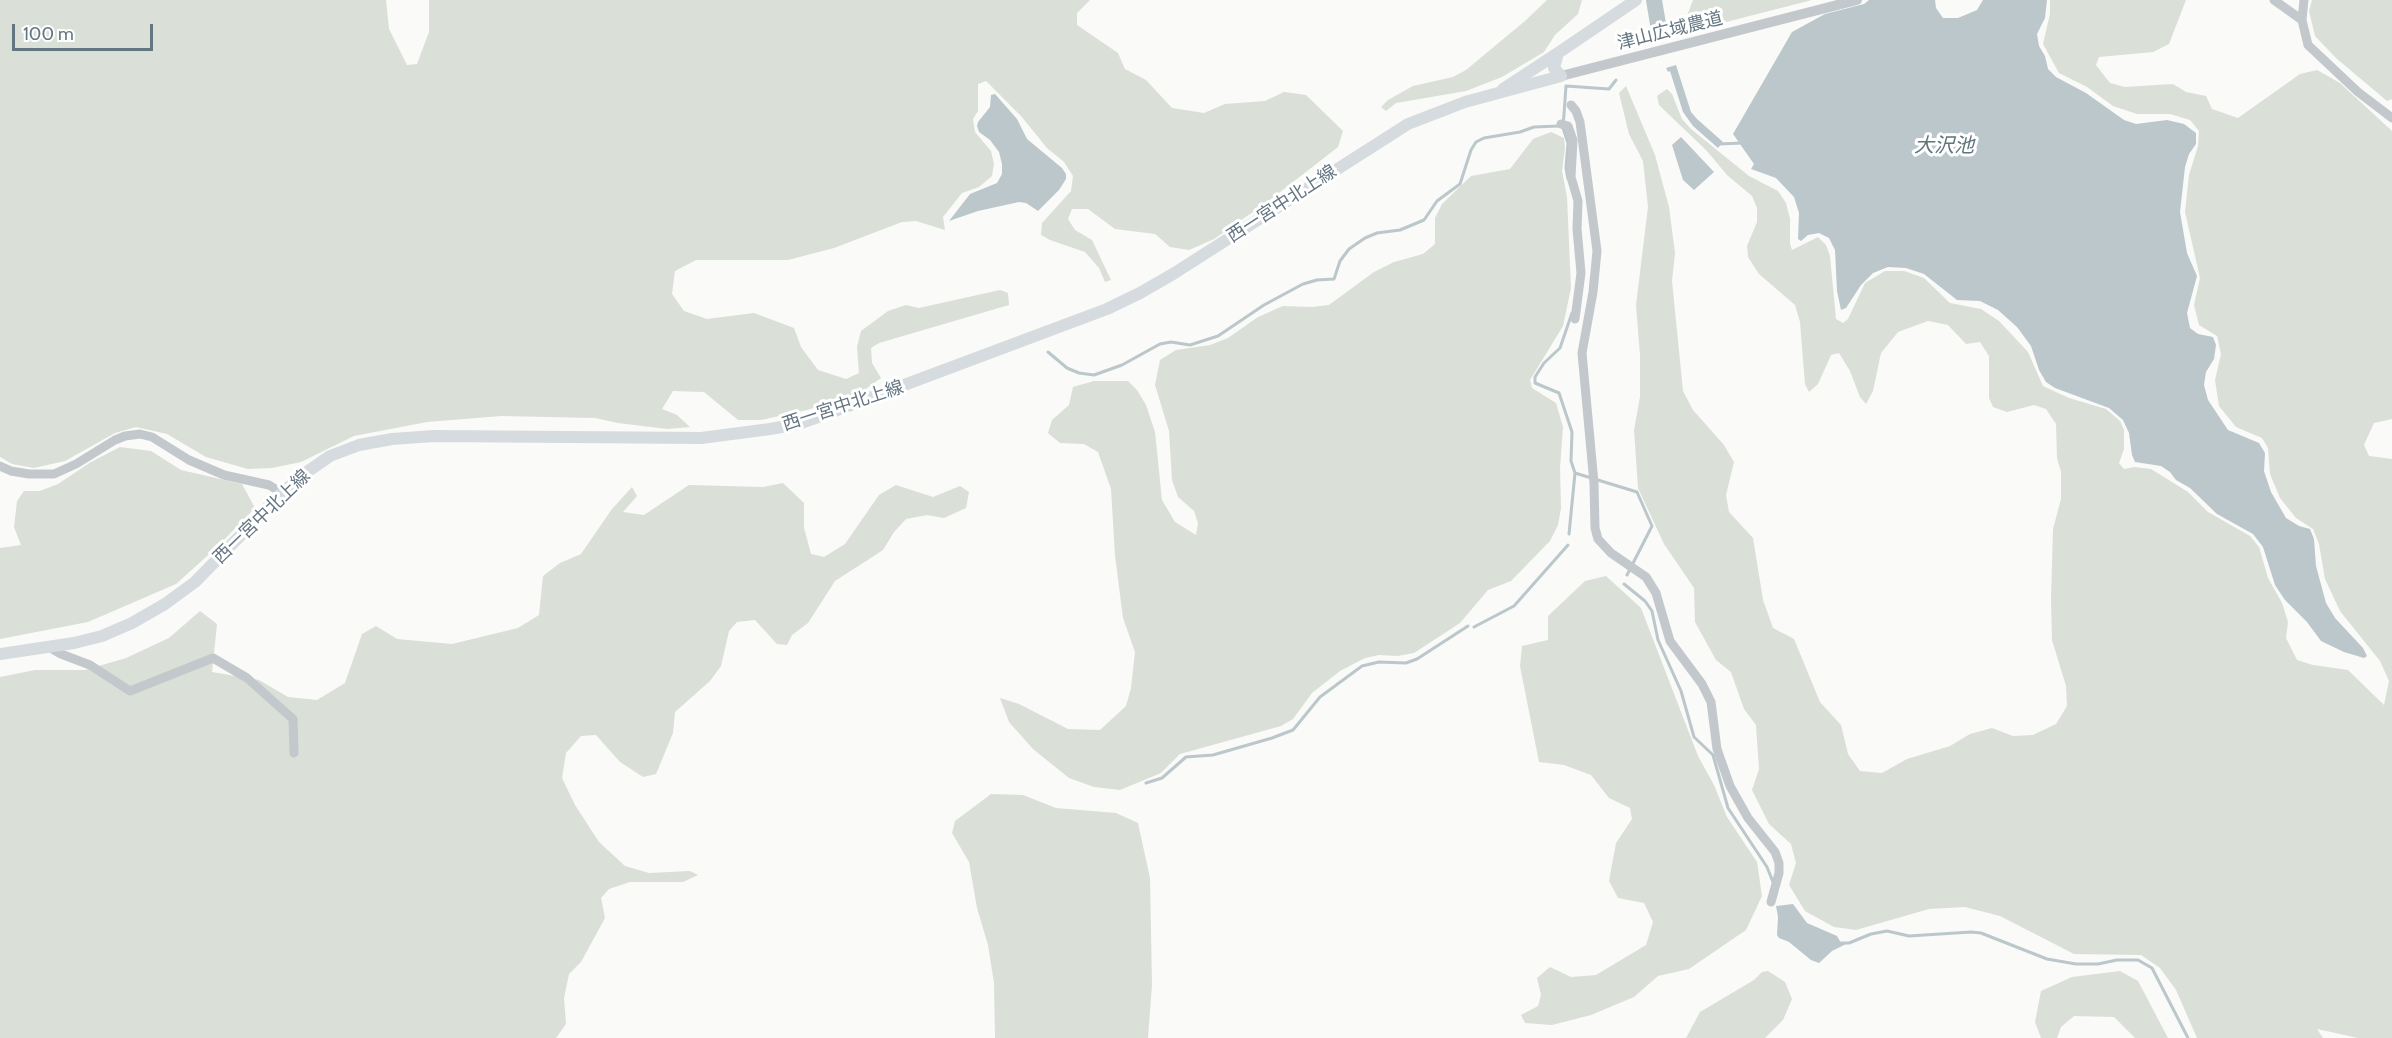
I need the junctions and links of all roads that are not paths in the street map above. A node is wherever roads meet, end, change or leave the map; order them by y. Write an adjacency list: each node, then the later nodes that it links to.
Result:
1 (1636, 0): 6 (main road)
2 (1857, 0): 7 (street, 津山広域農道)
3 (2274, 0): 5 (street)
4 (2304, 0): 5 (street)
5 (2302, 20): 10 (street)
6 (1558, 53): 7 (main road); 8 (main road)
7 (1561, 76): 8 (main road, 西一宮中北上線)
8 (1497, 93): 14 (main road, 西一宮中北上線)
9 (1571, 105): 18 (street)
10 (2392, 118)
11 (1561, 124): 12 (street)
12 (1575, 319)
13 (0, 465): 14 (street)
14 (282, 493): 15 (main road, 西一宮中北上線)
15 (49, 647): 16 (main road, 西一宮中北上線); 17 (street)
16 (0, 654)
17 (294, 753)
18 (1771, 902)

